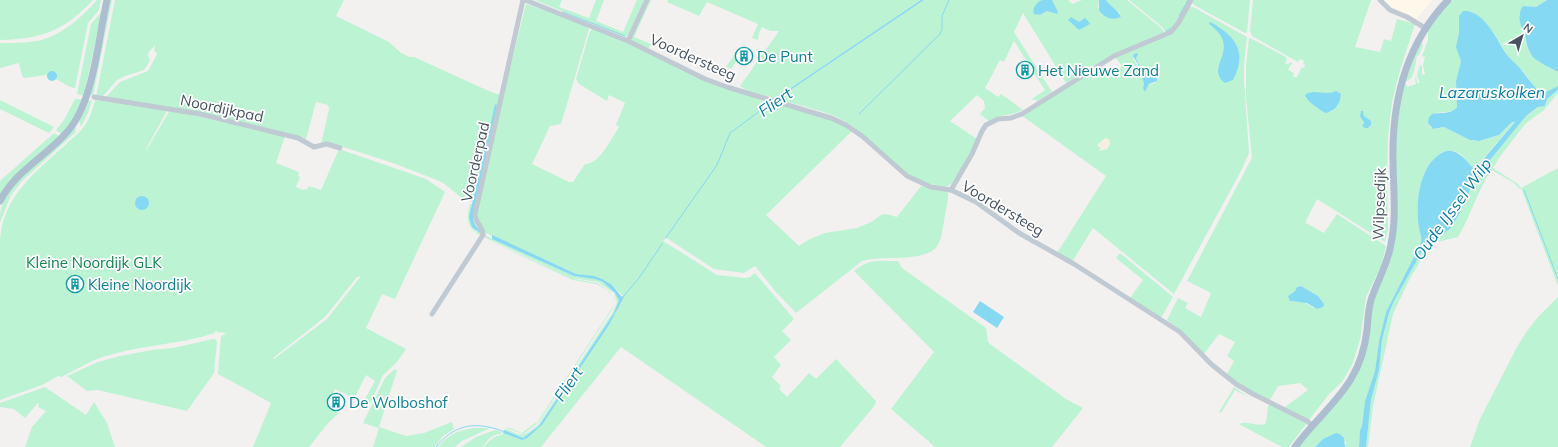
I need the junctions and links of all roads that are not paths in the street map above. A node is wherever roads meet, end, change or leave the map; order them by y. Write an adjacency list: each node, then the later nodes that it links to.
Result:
1 (107, 0): 12 (main road)
2 (524, 0): 8 (street, Voordersteeg); 13 (street, Voorderpad)
3 (647, 0): 8 (street)
4 (1191, 0): 11 (street)
5 (1380, 0): 7 (street)
6 (1448, 0): 7 (main road, Wilpsedijk)
7 (1425, 28): 14 (main road, Wilpsedijk)
8 (628, 41): 11 (street, Voordersteeg)
9 (94, 97): 10 (street, Noordijkpad)
10 (340, 148)
11 (951, 190): 14 (street, Voordersteeg)
12 (0, 201)
13 (432, 314)
14 (1313, 426): 15 (main road, Wilpsedijk)
15 (1295, 447)

